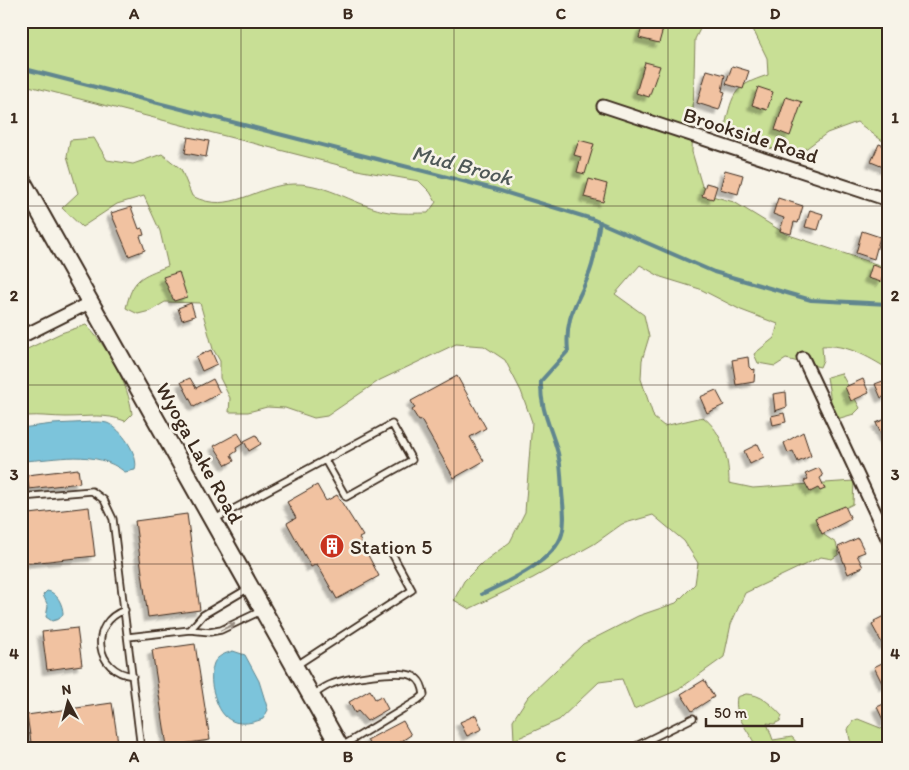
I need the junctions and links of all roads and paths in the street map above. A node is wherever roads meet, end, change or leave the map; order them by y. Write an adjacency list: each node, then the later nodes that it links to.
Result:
1 (603, 106): 3 (street, Brookside Road)
2 (21, 179): 4 (street, Wyoga Lake Road)
3 (888, 200)
4 (91, 302): 5 (street); 9 (street, Wyoga Lake Road)
5 (21, 337)
6 (803, 358): 10 (street)
7 (325, 460): 7 (lane); 9 (lane)
8 (21, 497): 14 (lane)
9 (214, 520): 12 (street, Wyoga Lake Road)
10 (888, 540)
11 (389, 548): 17 (lane)
12 (251, 587): 13 (street, Wyoga Lake Road); 15 (lane)
13 (264, 609): 15 (lane, one-way to 13); 17 (street, Wyoga Lake Road)
14 (125, 610): 16 (lane); 18 (lane)
15 (190, 630): 16 (lane)
16 (128, 637): 18 (lane)
17 (295, 666): 19 (street, Wyoga Lake Road)
18 (133, 676): 22 (lane)
19 (312, 696): 21 (street, Wyoga Lake Road); 21 (lane)
20 (693, 718): 23 (lane)
21 (341, 748)
22 (141, 749)
23 (630, 749)

